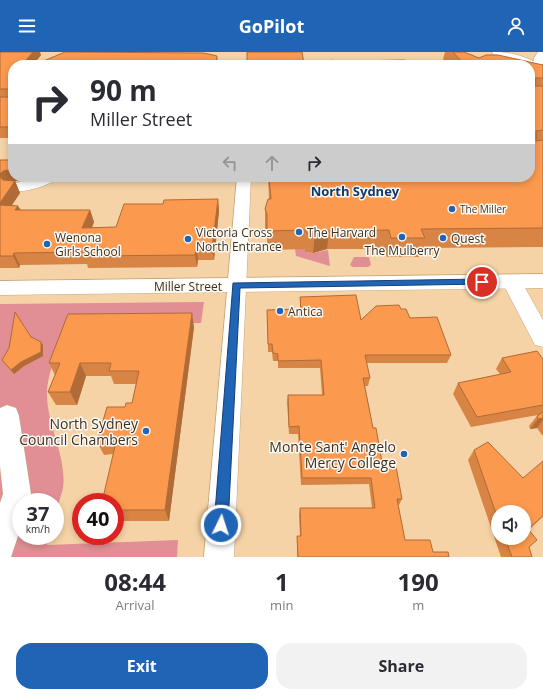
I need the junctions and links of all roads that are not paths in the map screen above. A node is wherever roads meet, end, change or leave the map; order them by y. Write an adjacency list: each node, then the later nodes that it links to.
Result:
1 (497, 52): 3 (main road)
2 (543, 54): 4 (main road)
3 (524, 60)
4 (542, 69)
5 (41, 182): 7 (street)
6 (244, 182): 10 (street)
7 (7, 189)
8 (543, 281): 9 (main road, Miller Street)
9 (512, 282): 10 (main road, Miller Street); 12 (street)
10 (236, 285): 11 (main road, Miller Street); 15 (street)
11 (0, 288)
12 (543, 339)
13 (7, 416): 14 (street)
14 (0, 546)
15 (219, 557)

